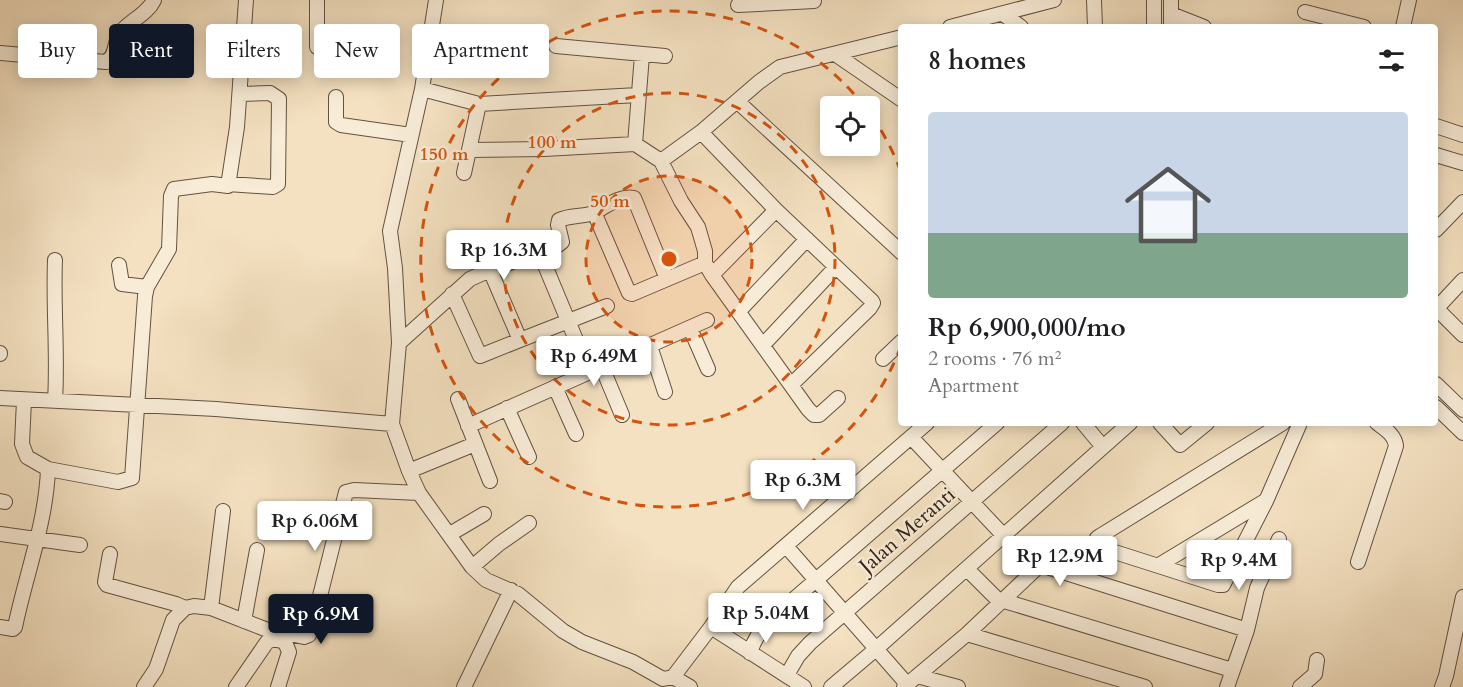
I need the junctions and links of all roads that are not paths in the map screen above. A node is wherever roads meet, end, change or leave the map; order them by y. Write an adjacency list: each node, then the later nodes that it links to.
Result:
1 (154, 0): 24 (street)
2 (246, 0): 29 (street)
3 (317, 0): 14 (street)
4 (436, 0): 28 (street)
5 (1054, 0): 13 (street)
6 (1094, 0): 17 (street)
7 (1154, 0): 18 (street)
8 (1409, 0): 21 (street)
9 (813, 1): 10 (street)
10 (738, 5)
11 (1305, 12): 20 (street)
12 (1171, 14): 19 (street)
13 (1003, 15): 15 (street); 16 (street)
14 (316, 24)
15 (963, 24)
16 (1016, 24)
17 (1095, 24)
18 (1154, 24)
19 (1196, 24)
20 (1352, 24)
21 (1403, 24)
22 (895, 39): 25 (street)
23 (556, 46): 26 (street)
24 (0, 53)
25 (835, 54): 32 (street); 33 (street)
26 (642, 55): 27 (street); 30 (street)
27 (665, 56)
28 (422, 89): 34 (street); 37 (street)
29 (240, 94): 45 (street); 45 (street)
30 (638, 95): 34 (street); 39 (street)
31 (336, 97): 37 (street)
32 (898, 97)
33 (738, 102): 36 (street); 51 (street)
34 (479, 104): 40 (street)
35 (1438, 127): 38 (street)
36 (701, 132): 42 (street); 47 (street)
37 (411, 135): 71 (street)
38 (1463, 136): 43 (street)
39 (635, 144): 40 (street); 42 (street)
40 (470, 150): 44 (street)
41 (1438, 159): 43 (street)
42 (661, 161): 56 (street)
43 (1460, 162)
44 (464, 173)
45 (228, 184): 60 (street)
46 (1463, 202): 49 (street)
47 (776, 210): 50 (street); 56 (street)
48 (594, 212): 52 (street); 58 (street); 58 (street)
49 (1438, 228)
50 (807, 239): 55 (street); 65 (street)
51 (898, 249)
52 (539, 251): 57 (street); 67 (street)
53 (55, 260): 87 (street)
54 (119, 265): 60 (street)
55 (836, 267): 72 (street); 79 (street)
56 (708, 269): 58 (street); 65 (street)
57 (490, 270): 61 (street); 70 (street)
58 (667, 279)
59 (1463, 280): 63 (street)
60 (147, 287): 88 (street)
61 (452, 294): 70 (street); 71 (street)
62 (607, 306): 67 (street)
63 (1438, 306)
64 (1438, 310): 69 (street)
65 (739, 312): 72 (street)
66 (707, 320): 68 (street)
67 (568, 321): 70 (street); 75 (street)
68 (690, 328): 74 (street); 78 (street)
69 (1463, 335)
70 (520, 340)
71 (399, 343): 93 (street)
72 (763, 345): 79 (street)
73 (898, 345): 76 (street)
74 (650, 346): 77 (street); 82 (street)
75 (579, 347)
76 (883, 359)
77 (602, 366): 81 (street); 92 (street)
78 (708, 369)
79 (792, 384): 84 (street)
80 (1438, 386): 91 (street)
81 (555, 387): 89 (street); 106 (street)
82 (665, 392)
83 (0, 398): 86 (street)
84 (838, 398)
85 (458, 399): 94 (street)
86 (24, 400): 87 (street); 111 (street)
87 (56, 401): 88 (street)
88 (138, 404): 93 (street); 111 (street)
89 (507, 408): 94 (street); 110 (street)
90 (1438, 409): 105 (street)
91 (1463, 410)
92 (622, 415)
93 (392, 424): 112 (street)
94 (468, 426): 108 (street)
95 (924, 426): 107 (street)
96 (994, 426): 113 (street)
97 (1059, 426): 117 (street, Jalan Meranti)
98 (1086, 426): 109 (street)
99 (1127, 426): 109 (street)
100 (1163, 426): 101 (street)
101 (1203, 426)
102 (1278, 426): 131 (street)
103 (1299, 426): 116 (street)
104 (1380, 426): 130 (street)
105 (1462, 430)
106 (576, 434)
107 (911, 437): 113 (street); 127 (street)
108 (476, 444): 112 (street); 114 (street)
109 (1103, 447): 123 (street)
110 (529, 457)
111 (48, 469): 125 (street)
112 (409, 471): 115 (street)
113 (942, 471): 117 (street); 134 (street)
114 (490, 481)
115 (419, 493): 122 (street); 141 (street)
116 (1266, 501): 131 (street); 131 (street)
117 (971, 502): 123 (street); 140 (street, Jalan Meranti)
118 (223, 511): 139 (street)
119 (484, 514): 122 (street)
120 (529, 523): 132 (street)
121 (0, 534): 125 (street)
122 (450, 534): 132 (street)
123 (1004, 536): 133 (street)
124 (1279, 539): 144 (street)
125 (39, 540): 126 (street); 142 (street)
126 (80, 545)
127 (786, 546): 134 (street); 143 (street)
128 (257, 550): 141 (street)
129 (110, 554): 138 (street)
130 (1358, 562)
131 (1159, 565)
132 (472, 567): 135 (street)
133 (967, 569): 137 (street); 146 (street)
134 (816, 581): 140 (street); 147 (street)
135 (511, 590): 152 (street); 157 (street)
136 (1463, 597): 148 (street)
137 (1001, 601): 144 (street); 145 (street); 150 (street)
138 (184, 608): 139 (street); 154 (street)
139 (211, 608): 141 (street)
140 (844, 612): 146 (street); 151 (street, Jalan Meranti)
141 (244, 621)
142 (0, 627)
143 (711, 627): 147 (street); 152 (street)
144 (1247, 630): 150 (street)
145 (967, 634): 153 (street); 162 (street)
146 (876, 649): 153 (street); 160 (street)
147 (750, 653): 151 (street)
148 (1456, 657): 165 (street)
149 (1317, 660): 164 (street)
150 (1232, 670): 163 (street)
151 (787, 675): 159 (street)
152 (665, 681): 158 (street)
153 (909, 682): 161 (street)
154 (144, 687)
155 (236, 687): 156 (street)
156 (278, 687)
157 (464, 687)
158 (690, 687)
159 (804, 687)
160 (831, 687)
161 (958, 687)
162 (1144, 687)
163 (1227, 687)
164 (1300, 687)
165 (1442, 687)

